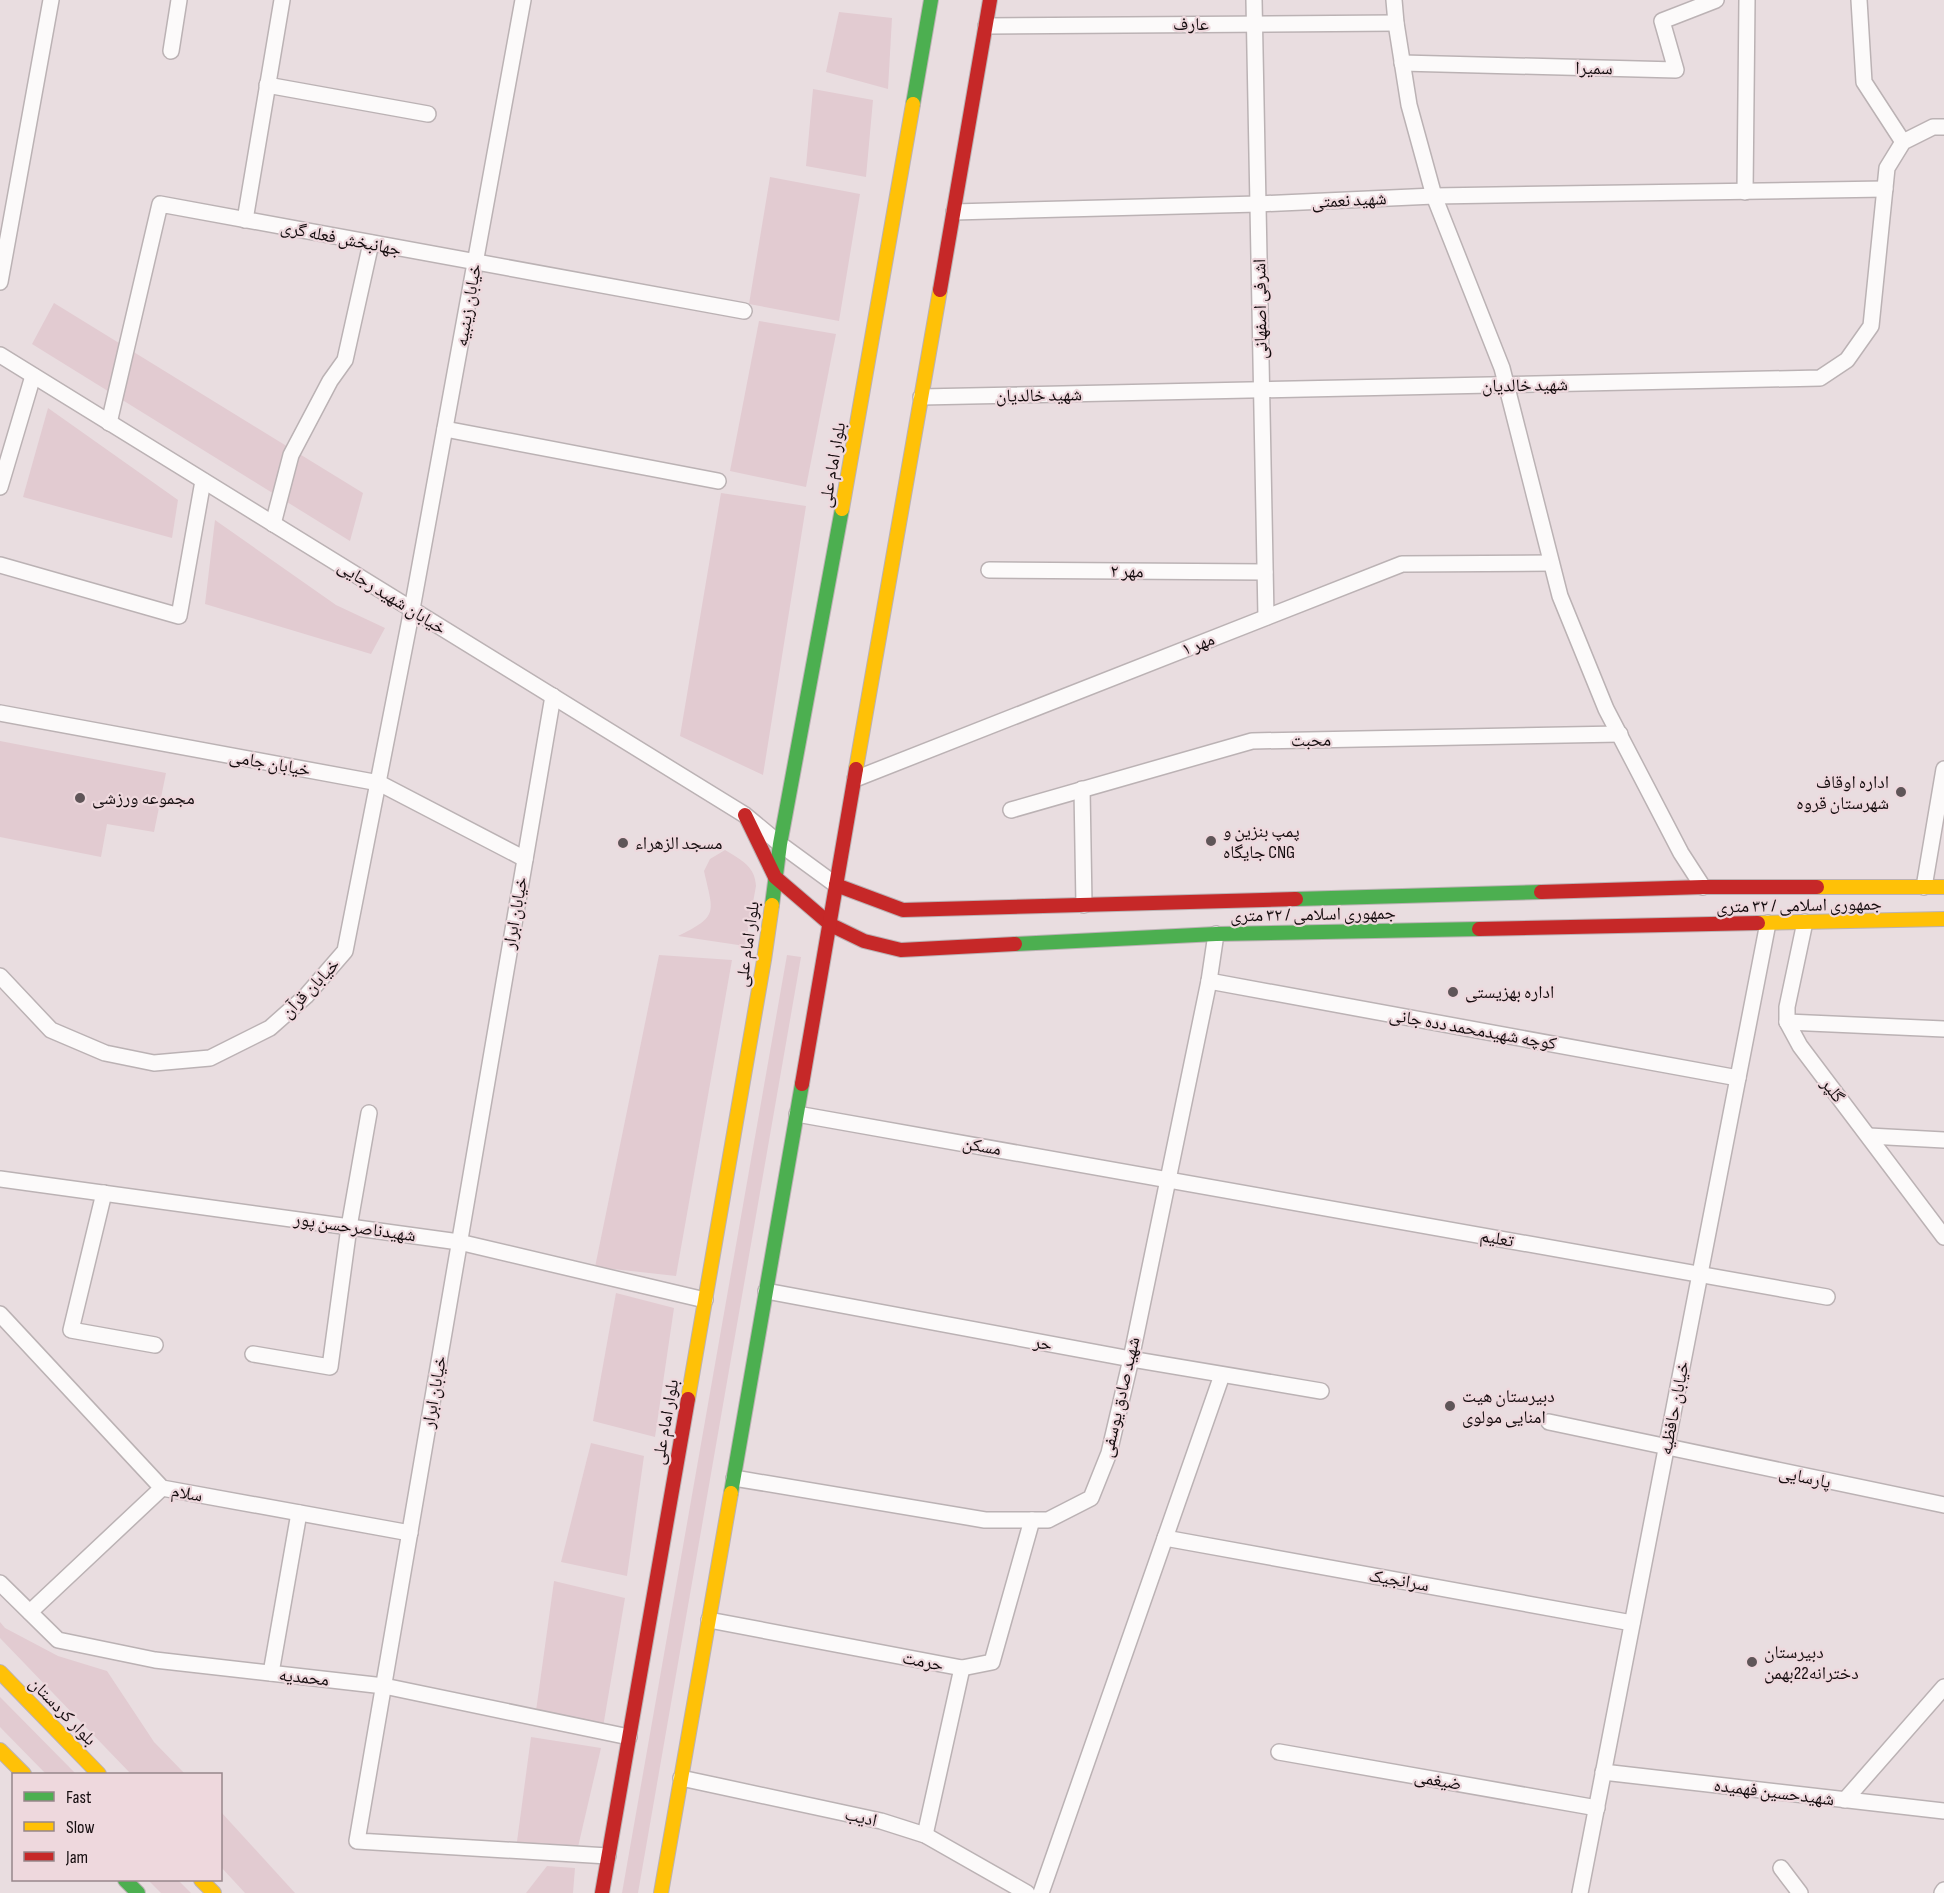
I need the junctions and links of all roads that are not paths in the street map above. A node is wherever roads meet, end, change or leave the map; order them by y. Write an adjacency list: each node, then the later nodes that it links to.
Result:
1 (51, 0): 29 (street)
2 (179, 0): 15 (street)
3 (282, 0): 17 (street)
4 (523, 0): 28 (street, خیابان زینبیه)
5 (931, 0): 57 (main road, بلوار امام علی)
6 (990, 0): 14 (main road)
7 (1254, 0): 13 (street, اشرفی اصفهانی)
8 (1394, 0): 12 (street)
9 (1716, 0): 16 (street, سمیرا)
10 (1747, 0): 22 (street)
11 (1859, 0): 20 (street)
12 (1396, 23): 13 (street, عارف); 16 (street)
13 (1255, 24): 14 (street, عارف); 24 (street, اشرفی اصفهانی)
14 (986, 26): 25 (main road)
15 (171, 51)
16 (1402, 63): 23 (street)
17 (267, 85): 18 (street); 26 (street)
18 (428, 114)
19 (1944, 127): 20 (street)
20 (1903, 142): 21 (street, شهید خالدیان)
21 (1885, 189): 22 (street, شهید نعمتی); 33 (street, شهید خالدیان)
22 (1745, 192): 23 (street, شهید نعمتی)
23 (1434, 196): 24 (street, شهید نعمتی); 33 (street)
24 (1258, 204): 25 (street, شهید نعمتی); 34 (street, اشرفی اصفهانی)
25 (954, 212): 35 (main road)
26 (244, 220): 27 (street, جهانبخش فعله گری); 36 (street, جهانبخش فعله گری)
27 (370, 243): 28 (street, جهانبخش فعله گری); 41 (street)
28 (475, 263): 30 (street, جهانبخش فعله گری); 37 (street, خیابان زینبیه)
29 (0, 282)
30 (744, 311)
31 (0, 356): 32 (street, خیابان شهید رجایی)
32 (33, 376): 36 (street, خیابان شهید رجایی); 40 (street)
33 (1506, 386): 34 (street, شهید خالدیان); 42 (street)
34 (1262, 390): 35 (street, شهید خالدیان); 45 (street, اشرفی اصفهانی)
35 (921, 397): 52 (main road)
36 (109, 423): 38 (street, خیابان شهید رجایی)
37 (445, 429): 39 (street); 46 (street, خیابان زینبیه)
38 (203, 481): 41 (street, خیابان شهید رجایی); 43 (street)
39 (718, 481)
40 (0, 487)
41 (273, 524): 46 (street, خیابان شهید رجایی)
42 (1551, 563): 47 (street, مهر ۱); 50 (street)
43 (0, 565)
44 (989, 570): 45 (street, مهر ۲)
45 (1265, 573): 47 (street, اشرفی اصفهانی)
46 (412, 609): 48 (street, خیابان شهید رجایی); 53 (street, خیابان قرآن)
47 (1266, 617): 52 (street, مهر ۱)
48 (553, 696): 56 (street, خیابان شهید رجایی); 58 (street, خیابان ابرار)
49 (0, 713): 53 (street, خیابان جامی)
50 (1620, 734): 54 (street, محبت); 62 (street)
51 (1944, 770): 63 (street)
52 (855, 779): 60 (main road)
53 (378, 783): 58 (street, خیابان جامی); 70 (street, خیابان قرآن)
54 (1082, 789): 55 (street, محبت); 64 (street)
55 (1011, 810)
56 (745, 814): 57 (street, خیابان شهید رجایی); 59 (main road, جمهوری اسلامی / ۳۲ متری)
57 (780, 844): 59 (main road, بلوار امام علی); 60 (street, خیابان شهید رجایی)
58 (525, 859): 84 (street, خیابان ابرار)
59 (775, 877): 68 (main road, جمهوری اسلامی / ۳۲ متری); 88 (main road, بلوار امام علی)
60 (836, 885): 64 (main road, جمهوری اسلامی / ۳۲ متری); 68 (main road)
61 (1944, 886): 63 (main road, جمهوری اسلامی / ۳۲ متری)
62 (1703, 887): 63 (main road, جمهوری اسلامی / ۳۲ متری); 64 (main road, جمهوری اسلامی / ۳۲ متری)
63 (1924, 887)
64 (1084, 905)
65 (1944, 919): 66 (main road, جمهوری اسلامی / ۳۲ متری)
66 (1805, 922): 67 (main road, جمهوری اسلامی / ۳۲ متری); 72 (street)
67 (1768, 923): 69 (main road, جمهوری اسلامی / ۳۲ متری); 74 (street, خیابان حافظیه)
68 (831, 925): 69 (main road, جمهوری اسلامی / ۳۲ متری); 76 (main road)
69 (1215, 934): 71 (street, شهید صادق یوسفی)
70 (0, 976)
71 (1209, 981): 74 (street, کوچه شهیدمحمد دده جانی); 80 (street, شهید صادق یوسفی)
72 (1787, 1022): 73 (street); 77 (street, گلپر)
73 (1944, 1029)
74 (1738, 1078): 85 (street, خیابان حافظیه)
75 (369, 1113): 82 (street)
76 (797, 1113): 80 (street, مسکن); 86 (main road)
77 (1869, 1136): 78 (street); 83 (street, گلپر)
78 (1944, 1140)
79 (0, 1179): 81 (street, شهیدناصرحسن پور)
80 (1166, 1179): 85 (street, تعلیم); 92 (street, شهید صادق یوسفی)
81 (104, 1193): 82 (street, شهیدناصرحسن پور); 90 (street)
82 (349, 1227): 84 (street, شهیدناصرحسن پور); 91 (street)
83 (1944, 1237)
84 (459, 1242): 88 (street, شهیدناصرحسن پور); 102 (street, خیابان ابرار)
85 (1700, 1275): 87 (street, تعلیم); 96 (street, خیابان حافظیه)
86 (766, 1291): 92 (street, حر); 97 (main road)
87 (1827, 1297)
88 (705, 1300): 113 (main road, بلوار امام علی)
89 (0, 1314): 98 (street, سلام)
90 (155, 1345)
91 (253, 1354)
92 (1131, 1359): 93 (street, حر); 101 (street, شهید صادق یوسفی)
93 (1222, 1375): 94 (street, حر); 103 (street)
94 (1321, 1391)
95 (1549, 1422): 96 (street, پارسایی)
96 (1666, 1448): 99 (street, پارسایی); 107 (street, خیابان حافظیه)
97 (734, 1478): 101 (street, شهید صادق یوسفی); 106 (main road)
98 (162, 1488): 100 (street, سلام); 105 (street)
99 (1944, 1505)
100 (299, 1513): 102 (street, سلام); 110 (street)
101 (1032, 1520): 108 (street, حرمت)
102 (410, 1533): 111 (street, خیابان ابرار)
103 (1165, 1538): 107 (street, سرانجیک); 133 (street)
104 (0, 1583): 105 (street, محمدیه)
105 (30, 1612): 110 (street, محمدیه)
106 (709, 1620): 108 (street, حرمت); 119 (main road)
107 (1632, 1623): 116 (street, خیابان حافظیه)
108 (962, 1668): 123 (street)
109 (0, 1672): 118 (main road, بلوار کردستان)
110 (270, 1673): 111 (street, محمدیه)
111 (384, 1686): 113 (street, محمدیه); 124 (street, خیابان ابرار)
112 (1944, 1687): 120 (street)
113 (629, 1737): 124 (main road, بلوار امام علی)
114 (0, 1750): 117 (main road)
115 (1279, 1752): 121 (street, ضیغمی)
116 (1604, 1772): 120 (street, شهیدحسین فهمیده); 121 (street, خیابان حافظیه)
117 (23, 1773)
118 (98, 1773)
119 (681, 1778): 123 (street, ادیب); 132 (main road)
120 (1845, 1800): 122 (street, شهیدحسین فهمیده)
121 (1597, 1808): 134 (street, خیابان حافظیه)
122 (1944, 1811)
123 (925, 1835): 128 (street, ادیب)
124 (608, 1856): 131 (main road, بلوار امام علی)
125 (1781, 1868): 135 (street)
126 (126, 1881): 129 (main road)
127 (202, 1881): 130 (main road)
128 (1023, 1892)
129 (138, 1893)
130 (214, 1893)
131 (602, 1893)
132 (661, 1893)
133 (1041, 1893)
134 (1580, 1893)
135 (1800, 1893)

